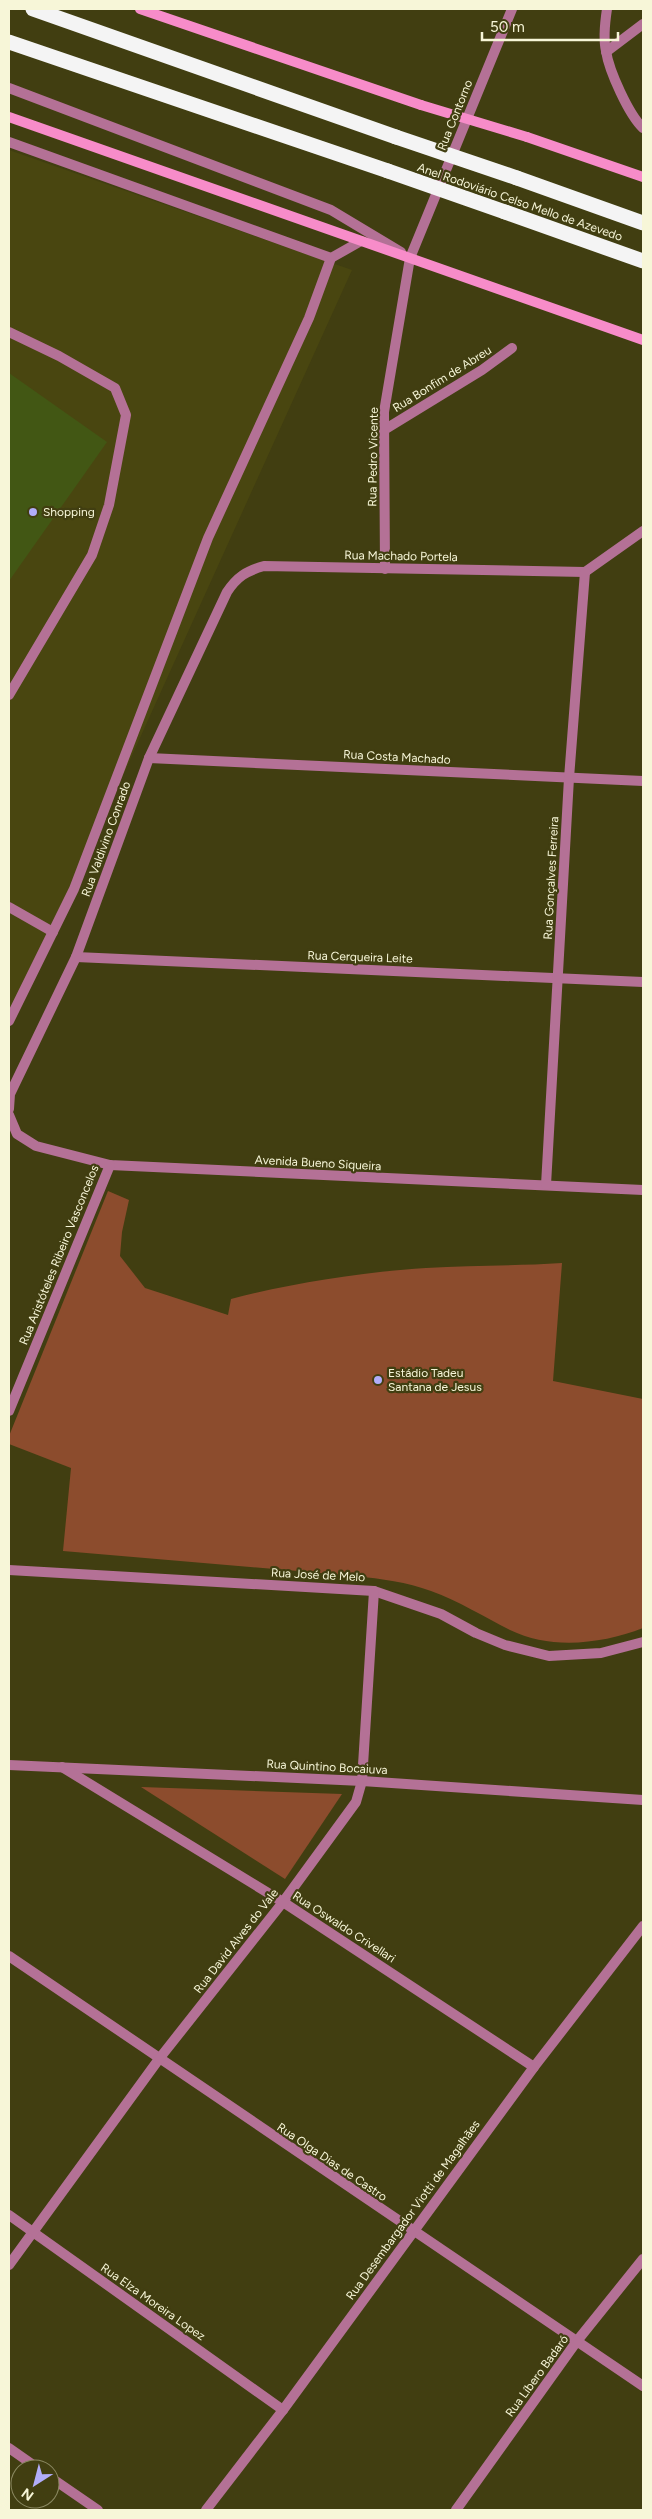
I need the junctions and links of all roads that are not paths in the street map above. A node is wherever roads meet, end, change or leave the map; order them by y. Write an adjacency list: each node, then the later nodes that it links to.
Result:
1 (34, 9): 13 (highway, Anel Rodoviário Celso Mello de Azevedo, bridge)
2 (140, 9): 12 (main road, bridge)
3 (512, 9): 16 (street, Rua Contorno)
4 (607, 9): 7 (street)
5 (643, 24): 7 (street)
6 (9, 42): 17 (highway, Anel Rodoviário Celso Mello de Azevedo, bridge)
7 (606, 52): 10 (street)
8 (9, 88): 16 (street)
9 (9, 117): 14 (main road)
10 (643, 128)
11 (9, 142): 15 (street)
12 (643, 177)
13 (643, 223)
14 (361, 241): 15 (street); 16 (main road)
15 (330, 258): 31 (street)
16 (410, 258): 19 (main road); 21 (street, Rua Pedro Vicente)
17 (643, 261)
18 (9, 332): 26 (street)
19 (643, 340)
20 (512, 348): 21 (street, Rua Bonfim de Abreu)
21 (384, 430): 23 (street, Rua Pedro Vicente)
22 (643, 531): 24 (street)
23 (385, 569): 24 (street, Rua Machado Portela); 25 (street, Rua Machado Portela)
24 (585, 572): 28 (street, Rua Gonçalves Ferreira)
25 (227, 592): 27 (street, Rua Valdivino Conrado)
26 (9, 695)
27 (149, 758): 28 (street, Rua Costa Machado); 32 (street, Rua Valdivino Conrado)
28 (569, 778): 29 (street, Rua Costa Machado); 33 (street, Rua Gonçalves Ferreira)
29 (643, 781)
30 (9, 907): 31 (street)
31 (53, 932): 35 (street)
32 (76, 957): 33 (street, Rua Cerqueira Leite); 36 (street, Rua Valdivino Conrado)
33 (557, 978): 34 (street, Rua Cerqueira Leite); 40 (street, Rua Gonçalves Ferreira)
34 (643, 982)
35 (9, 1021)
36 (10, 1094): 37 (street)
37 (9, 1109)
38 (9, 1115): 39 (street, Avenida Bueno Siqueira)
39 (110, 1164): 40 (street, Avenida Bueno Siqueira); 42 (street, Rua Aristóteles Ribeiro Vasconcelos)
40 (546, 1185): 41 (street, Avenida Bueno Siqueira)
41 (643, 1190)
42 (9, 1411)
43 (9, 1570): 44 (street, Rua José de Melo)
44 (374, 1591): 45 (street, Rua José de Melo); 48 (street, Rua David Alves do Vale)
45 (643, 1642)
46 (9, 1765): 47 (street, Rua Quintino Bocaiuva)
47 (61, 1766): 48 (street, Rua Quintino Bocaiuva); 50 (street, Rua Oswaldo Crivellari)
48 (362, 1781): 49 (street, Rua Quintino Bocaiuva); 50 (street, Rua David Alves do Vale)
49 (643, 1800)
50 (283, 1902): 53 (street, Rua David Alves do Vale); 54 (street, Rua Oswaldo Crivellari)
51 (643, 1926): 54 (street, Rua Desembargador Viotti de Magalhães)
52 (9, 1956): 53 (street, Rua Olga Dias de Castro)
53 (159, 2058): 56 (street, Rua David Alves do Vale); 57 (street, Rua Olga Dias de Castro)
54 (534, 2067): 57 (street, Rua Desembargador Viotti de Magalhães)
55 (9, 2215): 56 (street, Rua Elza Moreira Lopez)
56 (32, 2231): 59 (street, Rua David Alves do Vale); 62 (street, Rua Elza Moreira Lopez)
57 (413, 2232): 60 (street, Rua Olga Dias de Castro); 62 (street, Rua Desembargador Viotti de Magalhães)
58 (643, 2259): 60 (street, Rua Líbero Badaró)
59 (9, 2265)
60 (577, 2341): 61 (street, Rua Olga Dias de Castro); 68 (street, Rua Líbero Badaró)
61 (643, 2386)
62 (283, 2410): 67 (street, Rua Desembargador Viotti de Magalhães)
63 (9, 2448): 64 (street)
64 (25, 2459)
65 (60, 2484): 66 (street)
66 (98, 2510)
67 (206, 2510)
68 (456, 2510)

